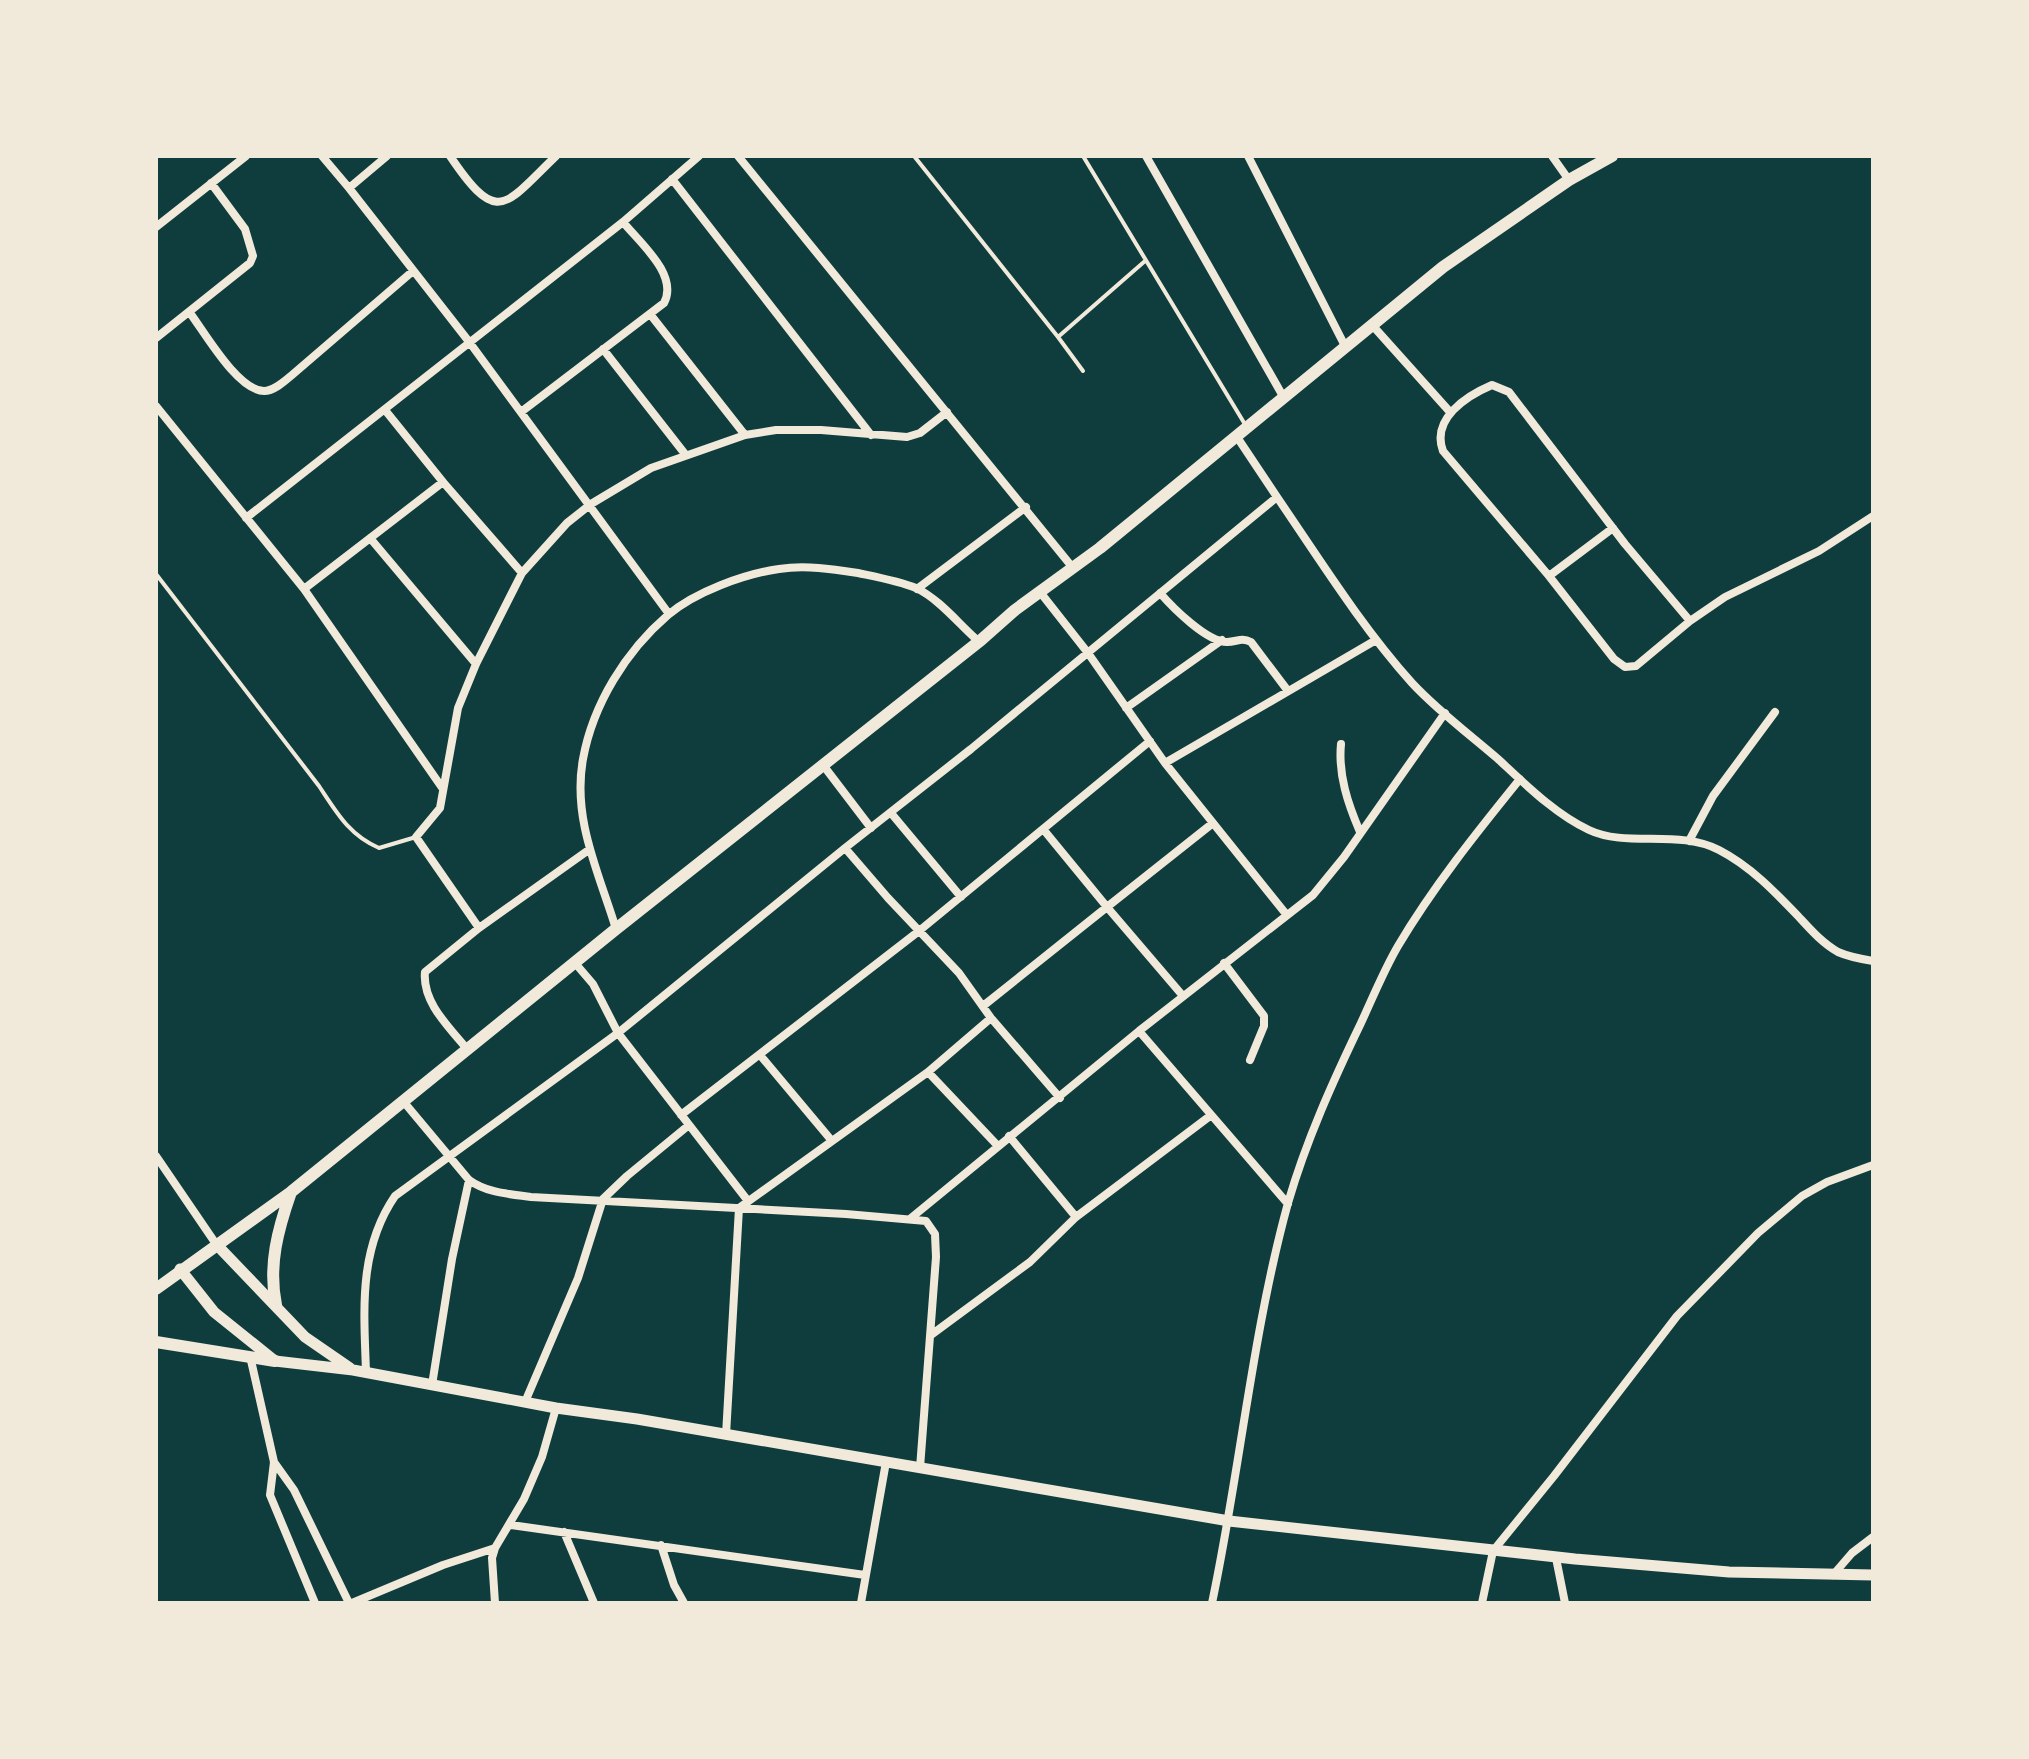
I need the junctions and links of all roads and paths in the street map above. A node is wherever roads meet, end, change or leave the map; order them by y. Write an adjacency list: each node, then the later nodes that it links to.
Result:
1 (246, 156): 16 (street)
2 (322, 156): 17 (street)
3 (387, 156): 17 (street)
4 (450, 156): 5 (street)
5 (556, 156)
6 (699, 156): 14 (street)
7 (738, 156): 35 (street)
8 (914, 156): 25 (lane)
9 (1083, 156): 20 (lane)
10 (1146, 156): 31 (street)
11 (1248, 156): 28 (street)
12 (1552, 156): 15 (street)
13 (1612, 156): 15 (main road)
14 (672, 179): 18 (street); 39 (street)
15 (1569, 180): 24 (main road)
16 (211, 183): 19 (street); 22 (street)
17 (349, 188): 21 (street)
18 (623, 222): 23 (street); 27 (street)
19 (156, 227)
20 (1145, 261): 25 (lane); 37 (lane)
21 (413, 271): 22 (street); 27 (street)
22 (190, 313): 26 (street)
23 (650, 314): 29 (street); 38 (street)
24 (1373, 326): 28 (main road); 36 (street)
25 (1058, 337): 30 (lane)
26 (156, 338)
27 (470, 343): 33 (street); 34 (street)
28 (1346, 348): 31 (main road)
29 (603, 349): 34 (street); 40 (street)
30 (1083, 371)
31 (1284, 398): 37 (main road)
32 (156, 406): 46 (street)
33 (385, 410): 41 (street); 46 (street)
34 (521, 412): 43 (street)
35 (947, 412): 39 (street); 44 (street)
36 (1450, 412): 47 (street); 52 (street)
37 (1242, 433): 42 (street); 49 (main road)
38 (745, 435): 39 (street); 40 (street)
39 (871, 435)
40 (685, 454): 43 (street)
41 (443, 482): 48 (street); 50 (street)
42 (1277, 497): 56 (street); 61 (street)
43 (591, 504): 50 (street); 57 (street)
44 (1026, 507): 49 (street); 54 (street)
45 (1873, 516): 58 (street)
46 (246, 518): 53 (street)
47 (1613, 528): 52 (street); 58 (street)
48 (370, 538): 53 (street); 63 (street)
49 (1073, 568): 55 (main road)
50 (522, 573): 63 (street)
51 (156, 574): 79 (lane)
52 (1549, 576): 58 (street)
53 (304, 589): 73 (street)
54 (917, 589): 57 (street); 59 (street)
55 (1040, 592): 59 (main road); 62 (street)
56 (1160, 593): 60 (street); 62 (street)
57 (669, 614): 82 (street)
58 (1690, 621)
59 (981, 640): 71 (main road)
60 (1222, 640): 64 (street); 65 (street)
61 (1376, 640): 64 (street); 67 (street)
62 (1088, 653): 65 (street); 74 (street)
63 (476, 664): 73 (street)
64 (1288, 691): 70 (street)
65 (1126, 708): 68 (street)
66 (1775, 712): 80 (street)
67 (1445, 713): 72 (street); 78 (street)
68 (1150, 741): 70 (street); 77 (street)
69 (1341, 744): 78 (street)
70 (1165, 763): 75 (street)
71 (823, 765): 76 (street); 87 (main road)
72 (1520, 779): 80 (street); 116 (street)
73 (443, 789): 79 (street)
74 (891, 813): 76 (street); 83 (street)
75 (1213, 823): 84 (street); 85 (street)
76 (871, 828): 81 (street)
77 (1043, 829): 83 (street); 84 (street)
78 (1360, 832): 85 (street)
79 (416, 837): 86 (street)
80 (1689, 841): 89 (street)
81 (845, 848): 88 (street); 96 (street)
82 (590, 849): 86 (street); 87 (street)
83 (961, 897): 88 (street)
84 (1107, 907): 92 (street); 93 (street)
85 (1286, 914): 91 (street)
86 (479, 928): 97 (street)
87 (616, 929): 90 (main road)
88 (919, 931): 93 (street); 98 (street)
89 (1873, 961)
90 (575, 963): 96 (street); 97 (main road)
91 (1224, 963): 92 (street); 99 (street)
92 (1183, 996): 95 (street)
93 (983, 1006): 94 (street)
94 (991, 1018): 100 (street); 101 (street)
95 (1139, 1031): 101 (street); 104 (street)
96 (618, 1033): 103 (street); 110 (street)
97 (467, 1049): 102 (main road)
98 (760, 1055): 103 (street); 107 (street)
99 (1250, 1060)
100 (928, 1072): 107 (street); 108 (street)
101 (1060, 1098): 106 (street)
102 (403, 1101): 110 (street); 113 (main road)
103 (681, 1115): 105 (street)
104 (1210, 1116): 116 (street); 118 (street)
105 (689, 1125): 114 (street); 115 (street)
106 (1009, 1136): 108 (street); 118 (street)
107 (832, 1141): 115 (street)
108 (997, 1145): 119 (street)
109 (156, 1156): 120 (street)
110 (448, 1157): 112 (street); 129 (street)
111 (1873, 1165): 143 (street)
112 (469, 1180): 114 (street); 130 (street)
113 (291, 1192): 120 (main road); 123 (main road)
114 (603, 1199): 117 (street); 131 (street)
115 (748, 1201): 117 (street)
116 (1288, 1204): 137 (street)
117 (739, 1208): 119 (street); 133 (street)
118 (1076, 1217): 124 (street)
119 (911, 1219): 124 (street)
120 (216, 1244): 121 (main road); 123 (main road)
121 (180, 1269): 122 (main road); 127 (main road)
122 (156, 1289)
123 (276, 1305): 128 (main road)
124 (931, 1335): 136 (street)
125 (156, 1342): 126 (main road)
126 (250, 1356): 127 (main road); 134 (street)
127 (275, 1361): 128 (main road)
128 (353, 1370): 129 (main road)
129 (366, 1372): 130 (main road)
130 (432, 1385): 131 (main road)
131 (525, 1402): 132 (main road)
132 (556, 1408): 133 (main road); 138 (street)
133 (726, 1435): 135 (main road)
134 (274, 1462): 148 (street); 149 (street)
135 (886, 1462): 136 (main road); 145 (street)
136 (920, 1468): 137 (main road)
137 (1229, 1521): 143 (main road); 154 (street)
138 (511, 1525): 139 (street); 142 (street)
139 (564, 1532): 141 (street); 151 (street)
140 (1873, 1537): 146 (street)
141 (661, 1545): 145 (street); 152 (street)
142 (495, 1548): 149 (street); 150 (street)
143 (1493, 1551): 144 (main road); 155 (street)
144 (1556, 1558): 146 (main road); 156 (street)
145 (865, 1575): 153 (street)
146 (1833, 1575): 147 (main road)
147 (1873, 1575)
148 (315, 1603)
149 (350, 1603)
150 (495, 1603)
151 (594, 1603)
152 (684, 1603)
153 (861, 1603)
154 (1212, 1603)
155 (1482, 1603)
156 (1565, 1603)

